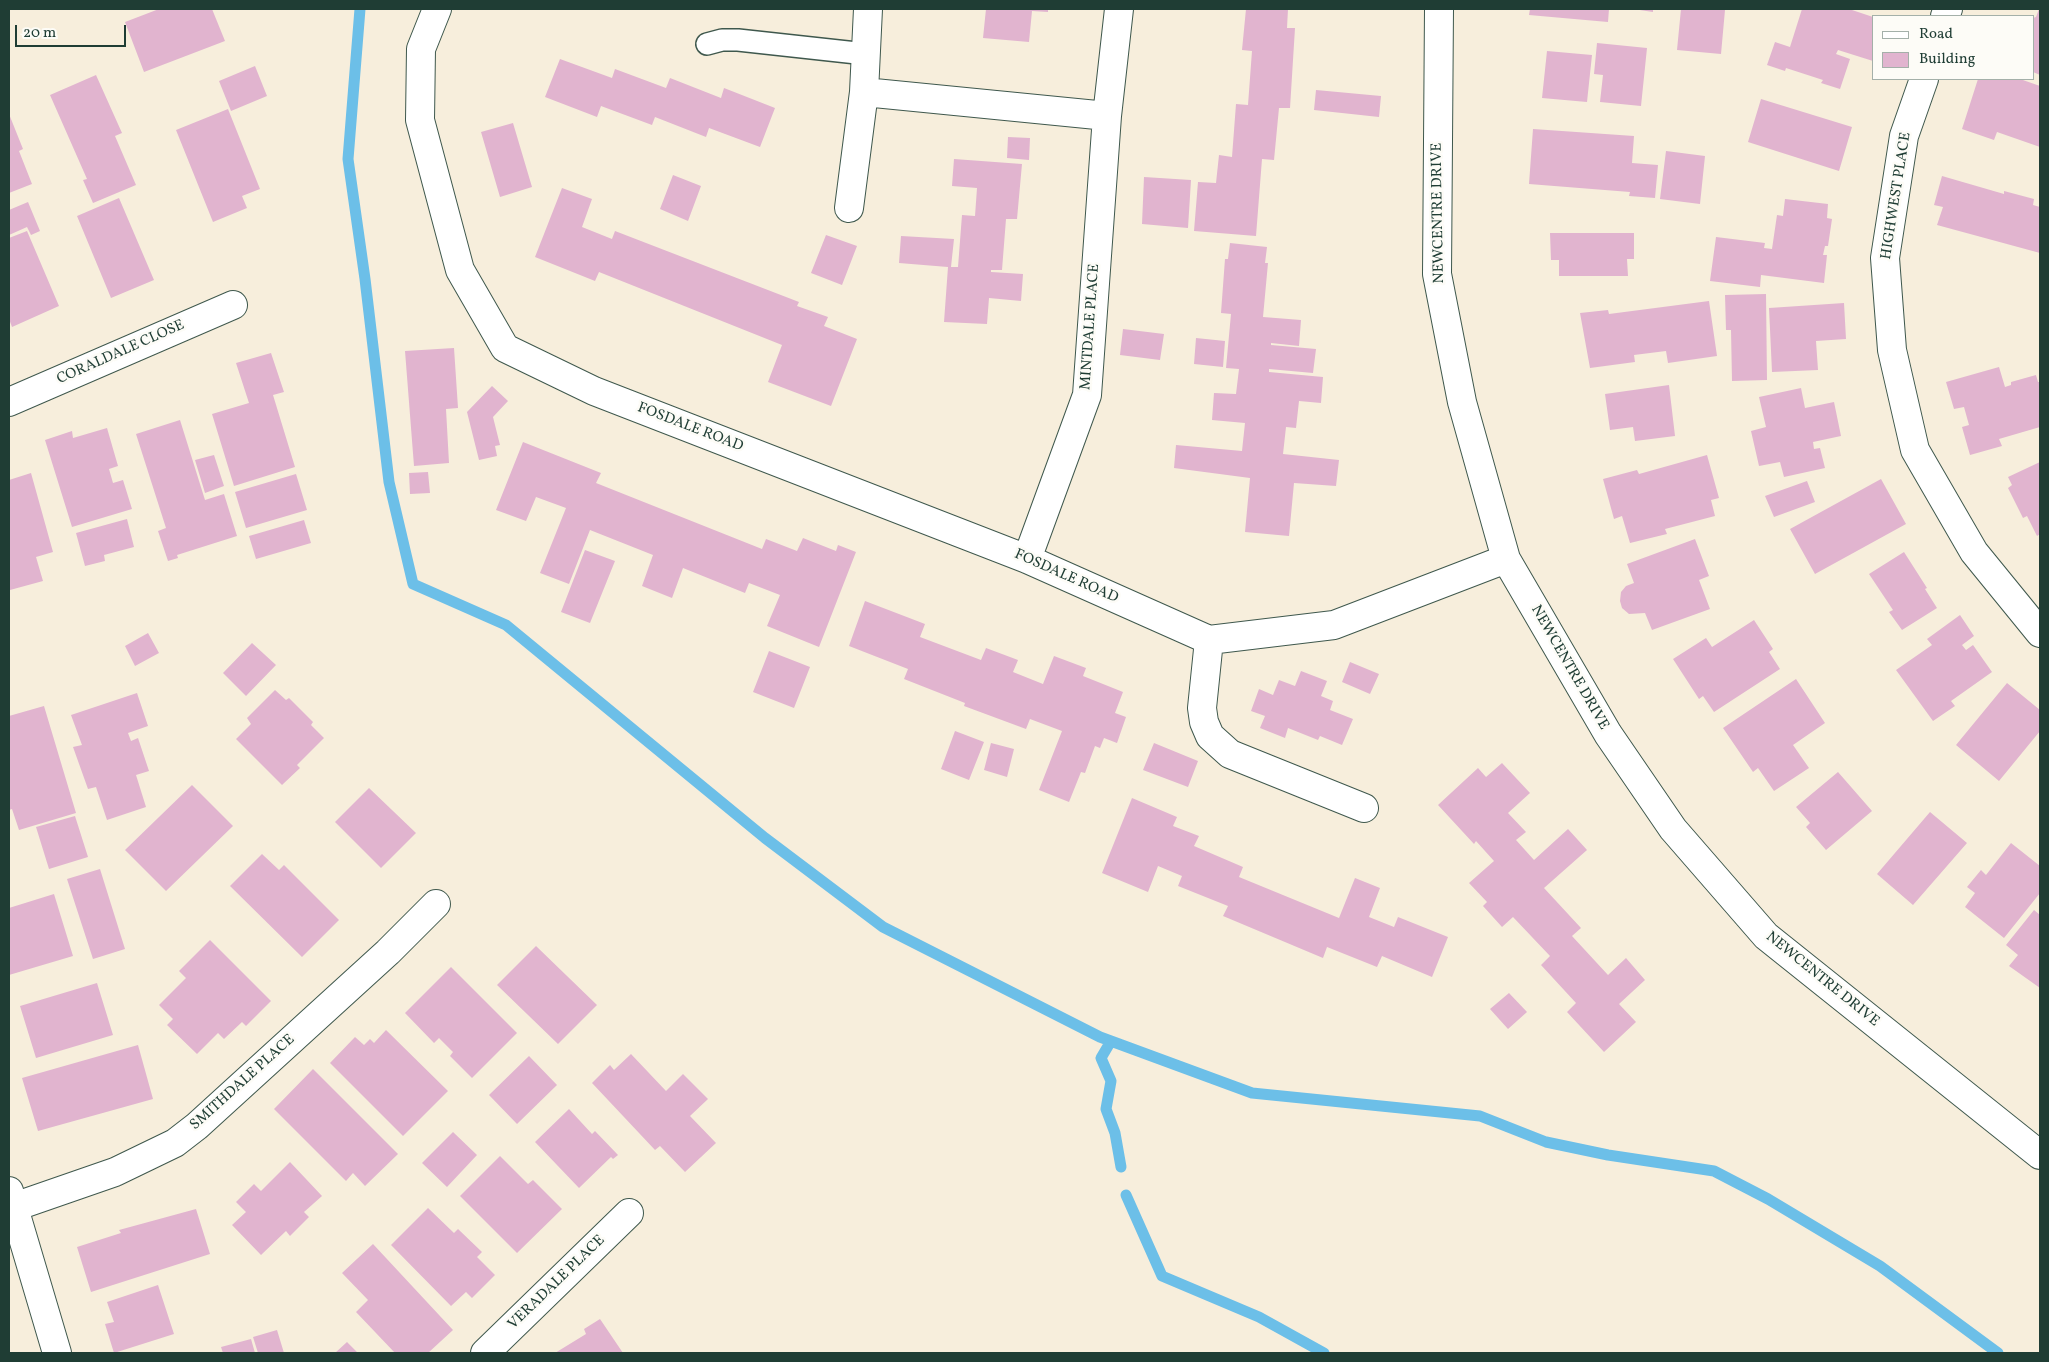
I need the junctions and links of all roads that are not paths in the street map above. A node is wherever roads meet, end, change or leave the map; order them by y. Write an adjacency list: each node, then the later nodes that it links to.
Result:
1 (437, 9): 13 (street, FOSDALE ROAD)
2 (868, 9): 6 (street)
3 (1119, 9): 9 (street, MINTDALE PLACE)
4 (1439, 9): 14 (street, NEWCENTRE DRIVE)
5 (707, 44): 6 (lane)
6 (866, 54): 8 (street)
7 (1924, 80): 15 (street, HIGHWEST PLACE)
8 (864, 92): 9 (street); 10 (street)
9 (1107, 116): 13 (street, MINTDALE PLACE)
10 (849, 208)
11 (233, 305): 12 (street, CORALDALE CLOSE)
12 (9, 402)
13 (1027, 559): 16 (street, FOSDALE ROAD)
14 (1506, 559): 16 (street); 19 (street, NEWCENTRE DRIVE)
15 (2040, 633)
16 (1209, 640): 17 (street)
17 (1364, 808)
18 (436, 904): 20 (street, SMITHDALE PLACE)
19 (2040, 1155)
20 (12, 1199): 22 (street)
21 (629, 1213): 23 (street, VERADALE PLACE)
22 (57, 1353)
23 (485, 1353)

